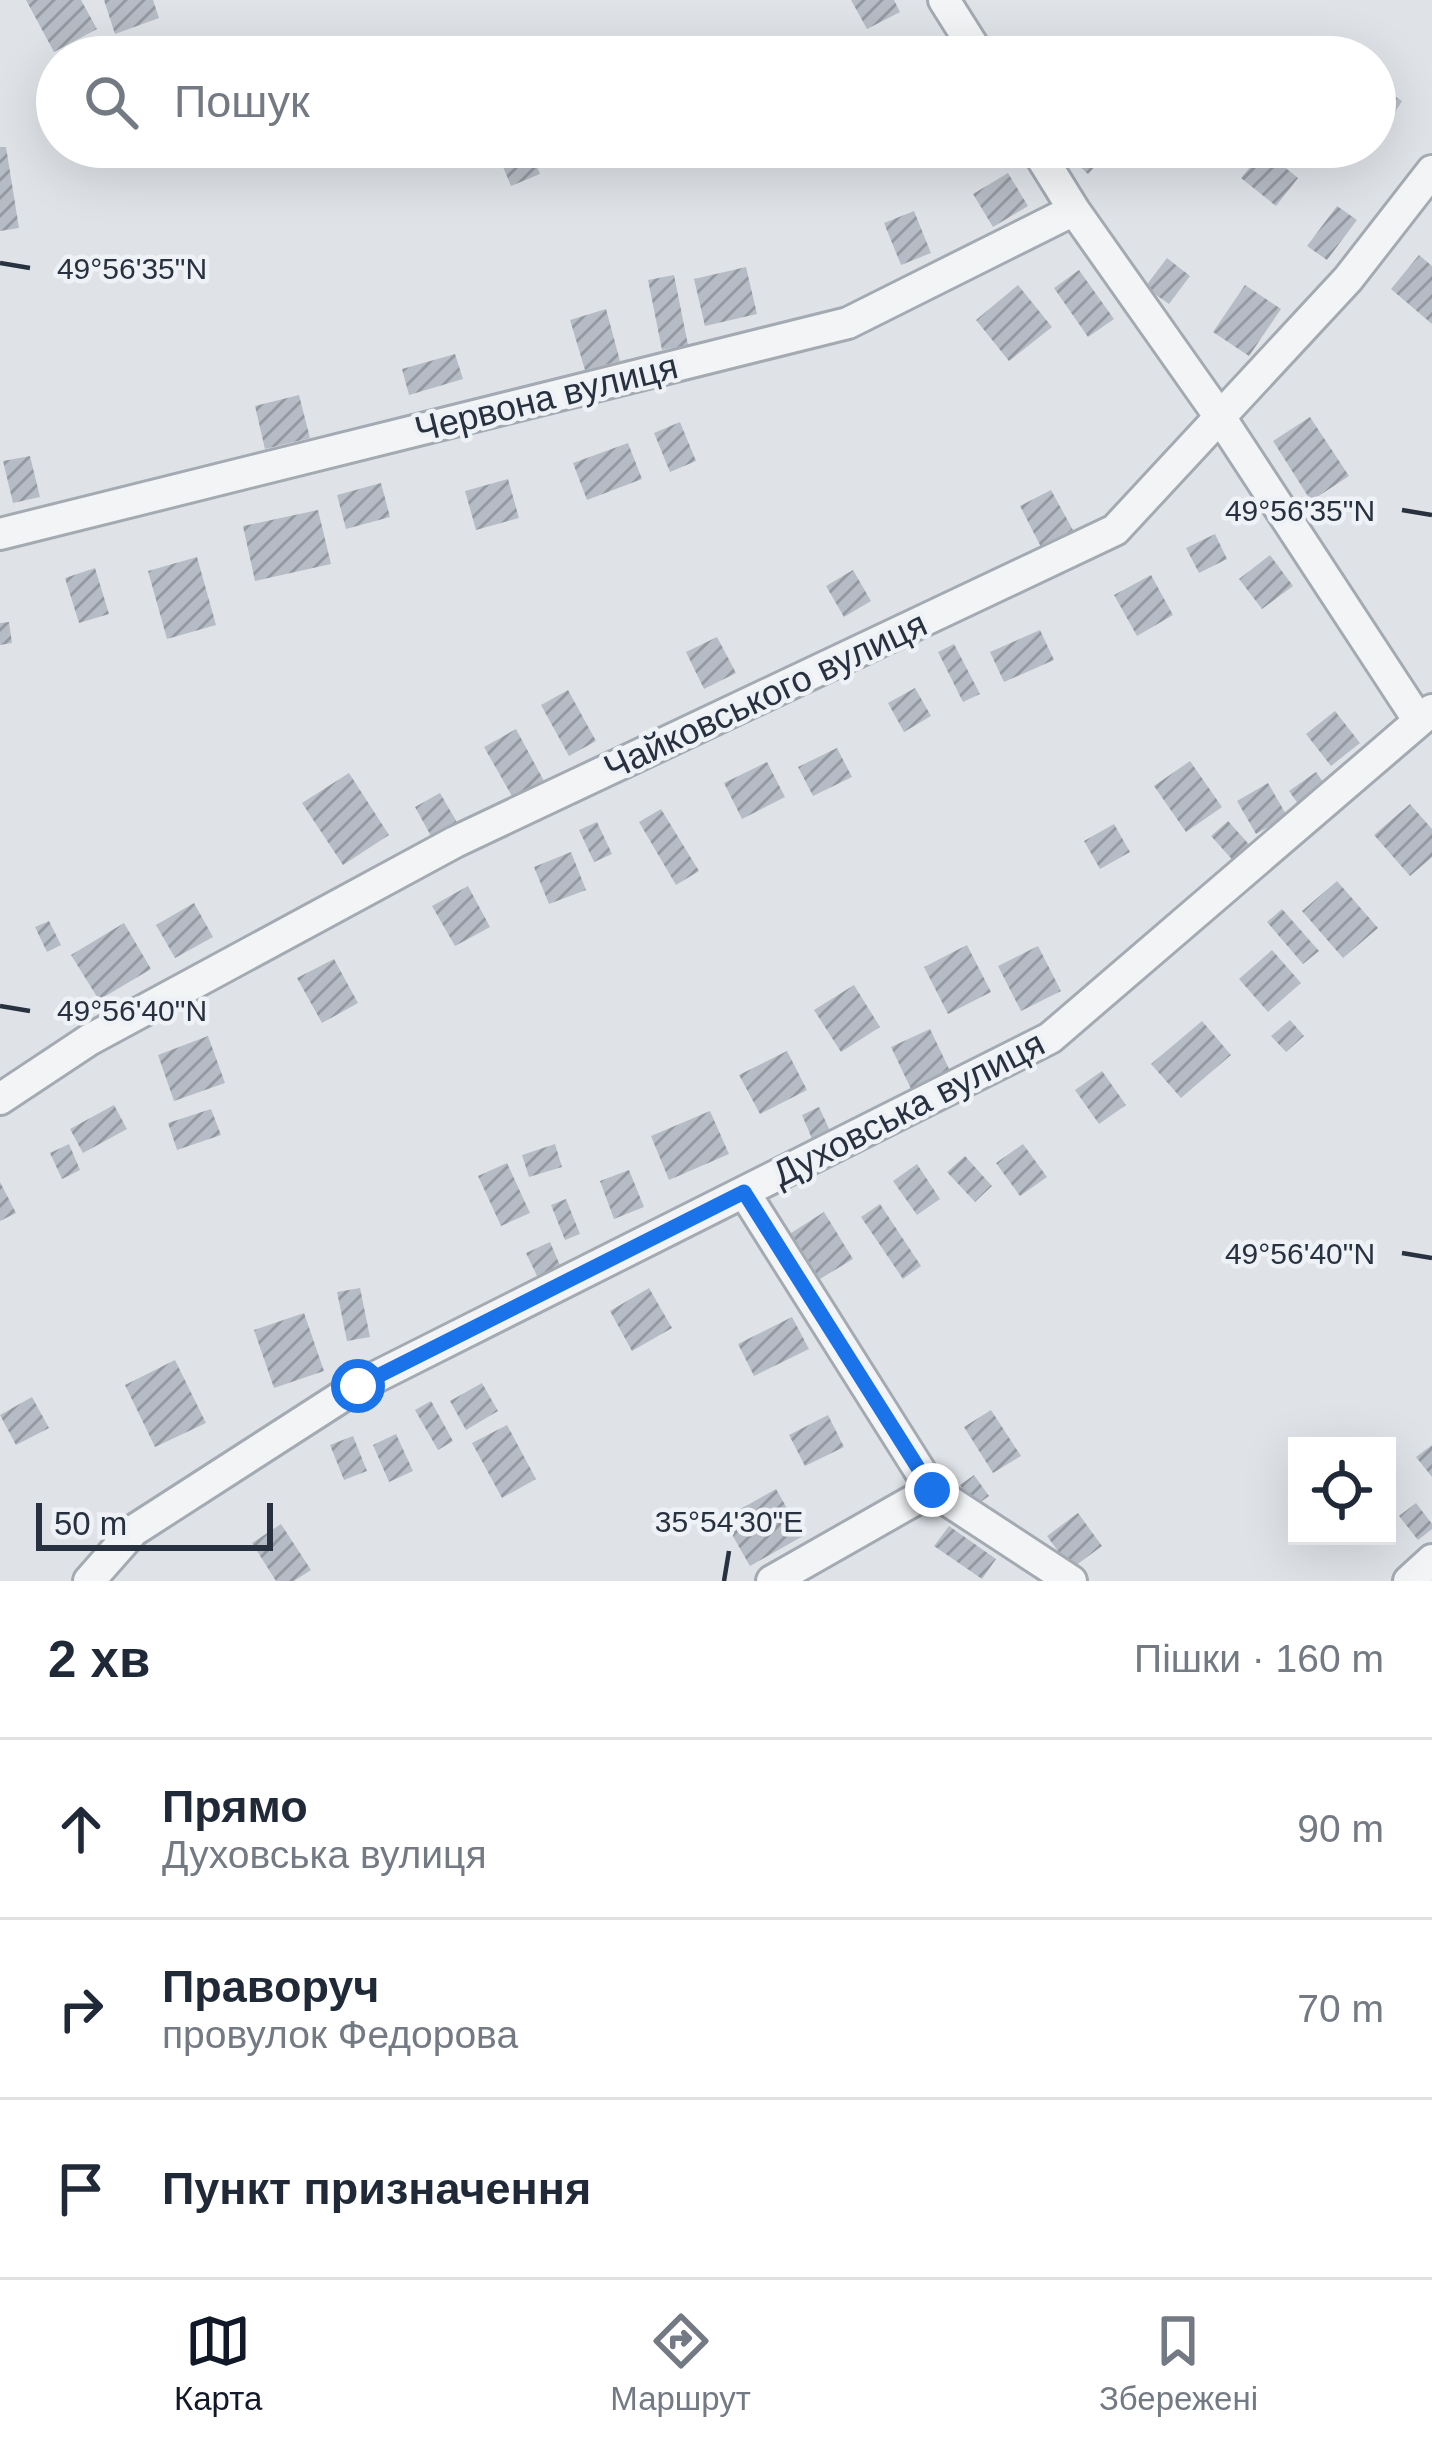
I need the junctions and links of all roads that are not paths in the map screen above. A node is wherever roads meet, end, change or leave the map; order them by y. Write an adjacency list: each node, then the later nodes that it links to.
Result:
1 (944, 0): 2 (street)
2 (967, 36)
3 (1048, 168): 5 (street)
4 (1432, 170): 6 (street, Чайковського вулиця)
5 (1074, 210): 6 (street); 7 (street, Червона вулиця)
6 (1220, 417): 8 (street); 9 (street, Чайковського вулиця)
7 (0, 534)
8 (1425, 716): 10 (street, Духовська вулиця)
9 (0, 1100)
10 (744, 1192): 11 (street); 13 (street, Духовська вулиця)
11 (932, 1490): 14 (street); 15 (street)
12 (1432, 1560): 16 (street)
13 (89, 1581)
14 (772, 1581)
15 (1071, 1581)
16 (1409, 1581)

